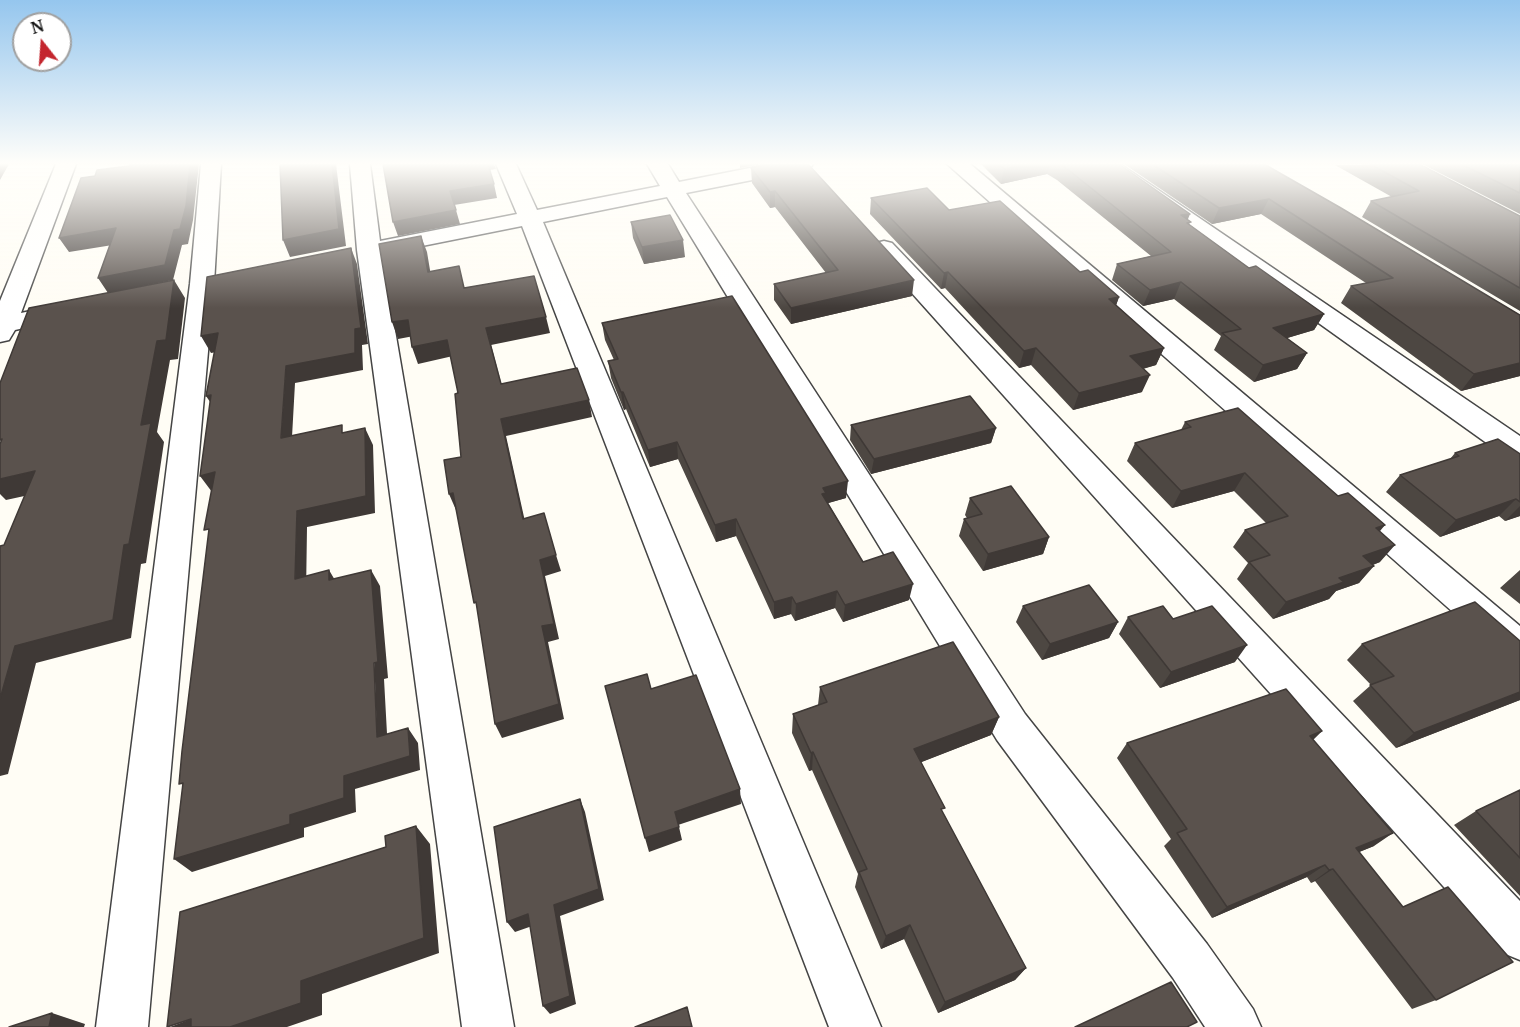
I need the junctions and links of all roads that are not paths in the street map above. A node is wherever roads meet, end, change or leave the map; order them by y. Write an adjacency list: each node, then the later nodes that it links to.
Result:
1 (47, 212): 13 (street)
2 (207, 212): 17 (street)
3 (359, 212): 11 (street)
4 (527, 212): 9 (street)
5 (550, 212): 9 (street)
6 (688, 212): 20 (street)
7 (1013, 212): 15 (street)
8 (1175, 212): 14 (street)
9 (530, 218): 11 (street); 19 (street)
10 (864, 226): 16 (street)
11 (358, 252): 18 (street)
12 (85, 308): 13 (street)
13 (1, 328)
14 (1520, 451)
15 (1520, 649)
16 (1520, 936)
17 (122, 1027)
18 (488, 1027)
19 (855, 1027)
20 (1234, 1027)

